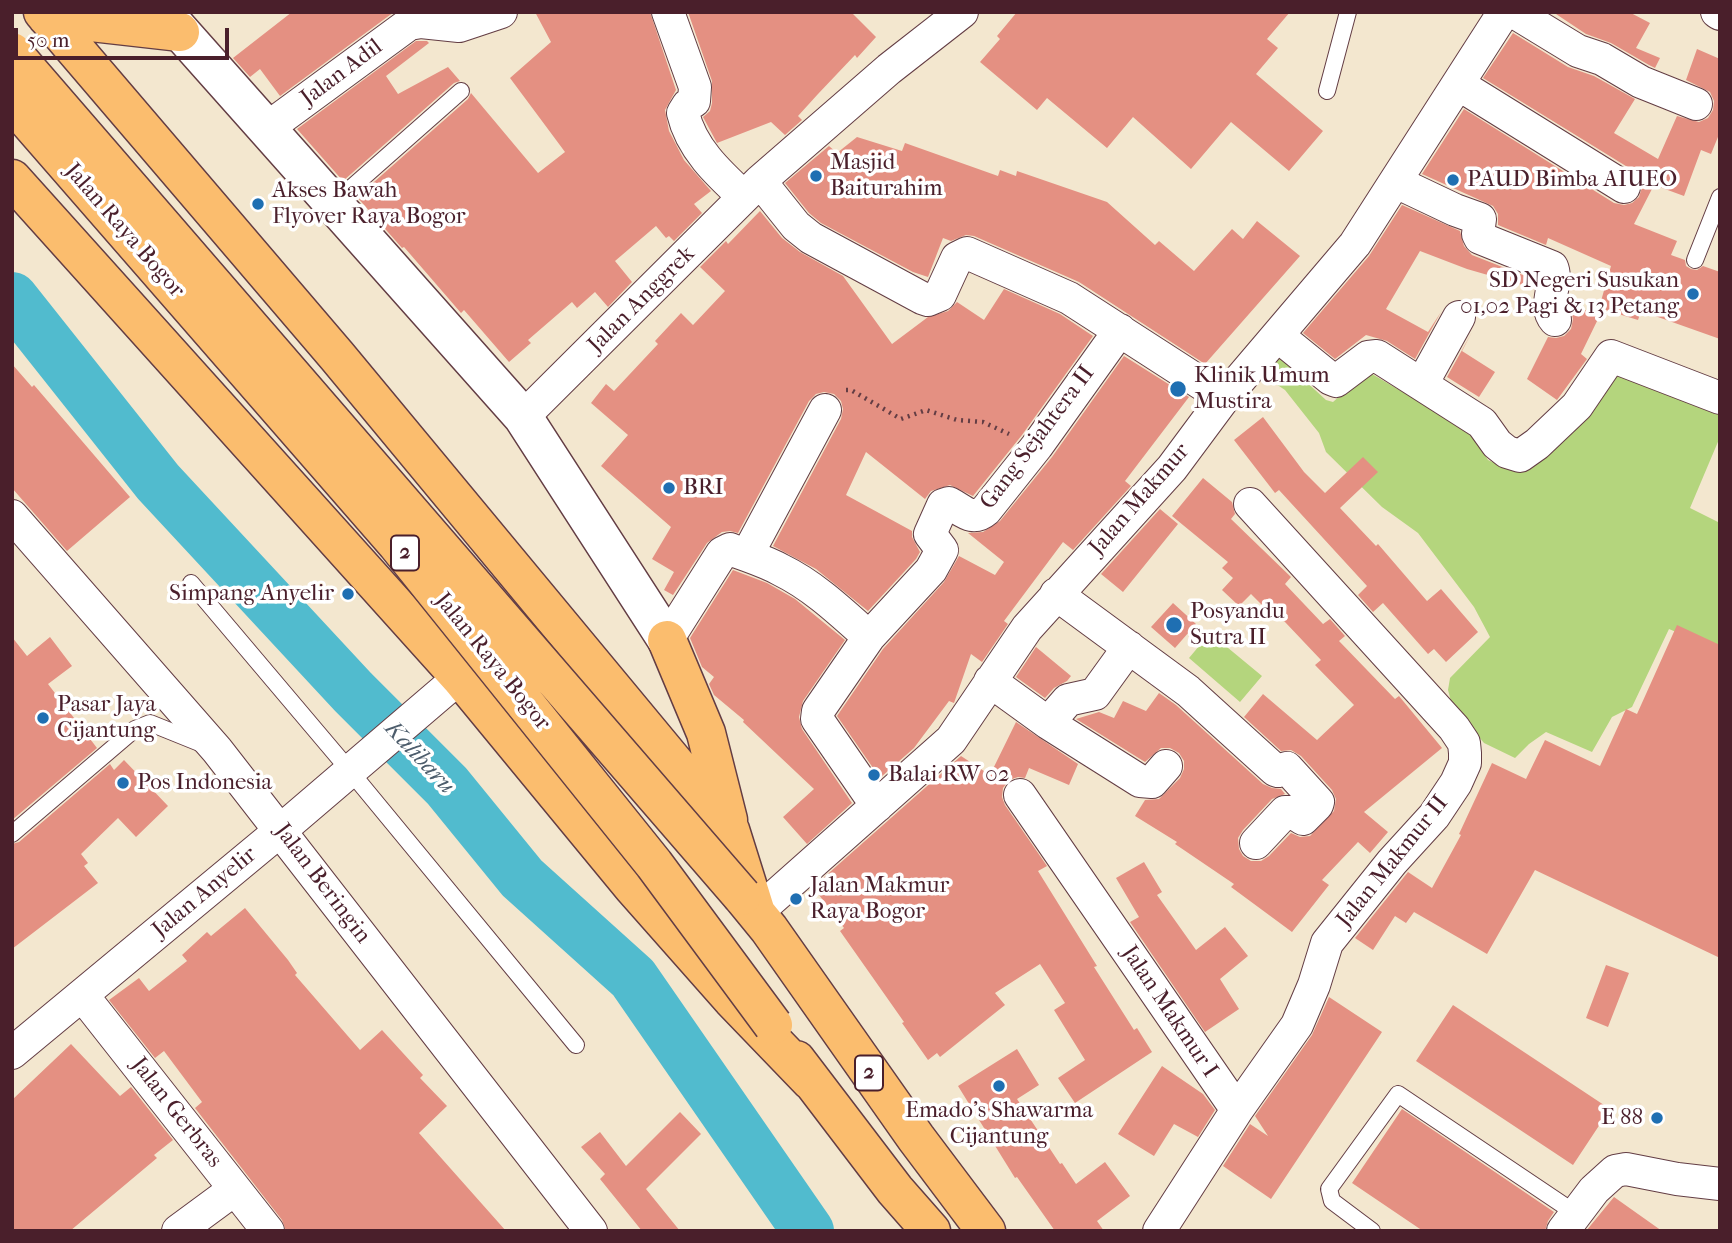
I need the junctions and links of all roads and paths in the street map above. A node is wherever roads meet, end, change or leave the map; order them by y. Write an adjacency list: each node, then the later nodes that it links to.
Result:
1 (501, 12): 15 (street, Jalan Adil)
2 (668, 12): 19 (street)
3 (962, 12): 19 (street, Jalan Anggrek)
4 (1348, 12): 11 (lane)
5 (1504, 12): 10 (street, Jalan Makmur)
6 (1514, 12): 14 (street)
7 (45, 14): 8 (highway); 50 (highway, Jalan Raya Bogor / 2)
8 (171, 22): 15 (street)
9 (12, 52): 53 (highway, Jalan Raya Bogor / 2, bridge)
10 (1458, 84): 17 (street, Jalan Makmur); 18 (street)
11 (1327, 91)
12 (461, 92): 21 (lane)
13 (12, 102): 57 (highway, Jalan Raya Bogor / 2, bridge)
14 (1696, 104)
15 (266, 129): 21 (street)
16 (12, 179): 41 (highway, Jalan Raya Bogor / 2)
17 (1395, 182): 24 (street); 26 (street, Jalan Makmur)
18 (1624, 187)
19 (752, 189): 25 (street); 31 (street, Jalan Anggrek)
20 (1720, 197): 22 (lane)
21 (333, 204): 31 (street)
22 (1695, 260)
23 (1459, 317): 27 (street)
24 (1555, 320)
25 (1120, 330): 28 (street); 32 (street, Gang Sejahtera II)
26 (1278, 336): 27 (street); 28 (street, Jalan Makmur)
27 (1422, 384): 29 (street)
28 (1224, 398): 37 (street, Jalan Makmur)
29 (1720, 398)
30 (825, 410): 32 (path); 35 (street)
31 (523, 417): 39 (street)
32 (1037, 446): 38 (street, Gang Sejahtera II)
33 (1250, 504): 58 (street, Jalan Makmur II)
34 (21, 532): 44 (street, Jalan Beringin)
35 (747, 555): 38 (street); 39 (street)
36 (191, 583): 46 (lane)
37 (1056, 594): 40 (street); 42 (street, Jalan Makmur)
38 (869, 637): 48 (street, Gang Sejahtera II)
39 (667, 640): 50 (highway)
40 (1129, 647): 43 (street); 52 (street)
41 (460, 677): 46 (street, Jalan Anyelir); 57 (highway, Jalan Raya Bogor / 2)
42 (990, 681): 43 (street); 48 (street, Jalan Makmur)
43 (1048, 723): 45 (street)
44 (217, 750): 49 (street, Jalan Beringin); 51 (lane)
45 (1166, 766)
46 (350, 771): 49 (street, Jalan Anyelir); 55 (lane)
47 (1020, 795): 58 (street, Jalan Makmur I)
48 (877, 806): 53 (street, Jalan Makmur)
49 (281, 830): 54 (street, Jalan Anyelir); 64 (street, Jalan Beringin)
50 (730, 830): 53 (highway, Jalan Raya Bogor / 2)
51 (12, 834)
52 (1256, 843)
53 (749, 905): 66 (highway, Jalan Raya Bogor / 2)
54 (83, 996): 56 (street, Jalan Anyelir); 60 (street, Jalan Gerbras)
55 (576, 1045)
56 (12, 1053)
57 (811, 1081): 65 (highway, Jalan Raya Bogor / 2)
58 (1237, 1110): 67 (street)
59 (1720, 1184): 61 (street)
60 (235, 1189): 62 (street); 63 (street, Jalan Gerbras)
61 (1569, 1222): 68 (lane)
62 (178, 1231)
63 (268, 1231)
64 (591, 1231)
65 (932, 1231)
66 (986, 1231)
67 (1159, 1231)
68 (1372, 1231)

